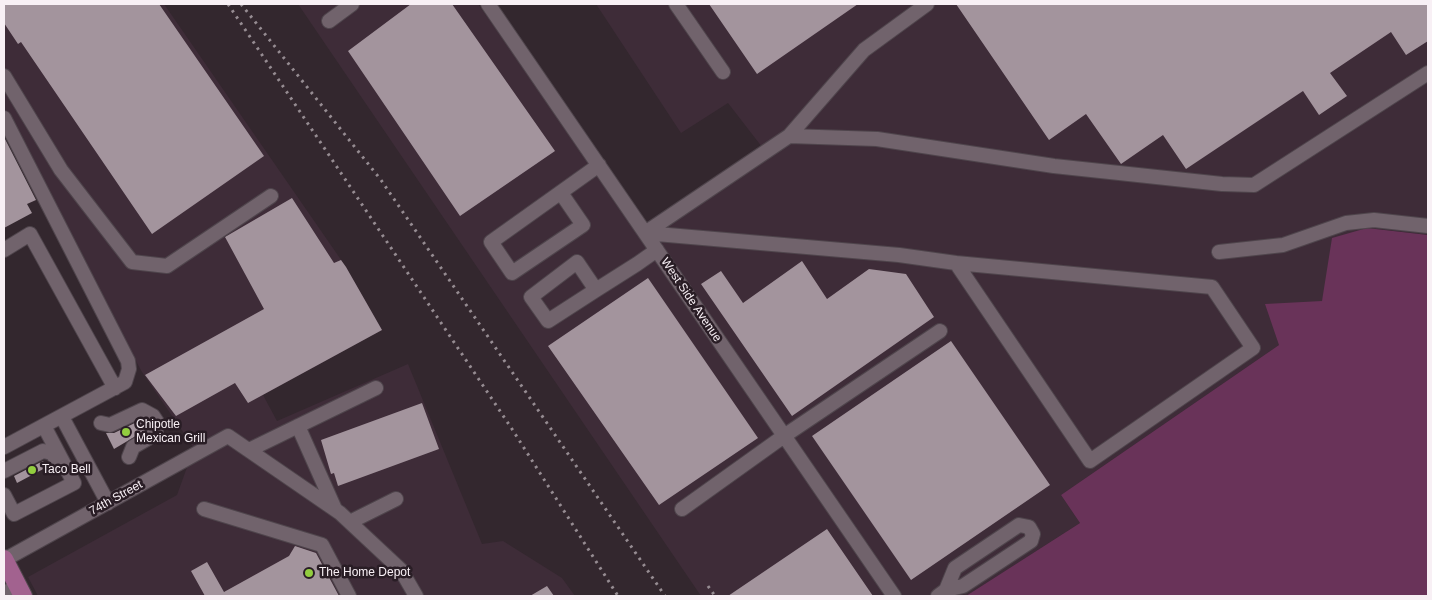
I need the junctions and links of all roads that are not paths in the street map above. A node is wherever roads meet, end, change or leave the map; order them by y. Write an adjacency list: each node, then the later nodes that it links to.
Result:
1 (352, 4): 5 (street)
2 (488, 4): 11 (street, West Side Avenue)
3 (676, 4): 6 (street)
4 (927, 4): 10 (street)
5 (329, 20)
6 (723, 72)
7 (1428, 72): 10 (street)
8 (4, 76): 13 (street)
9 (4, 118): 22 (street)
10 (790, 136): 15 (street)
11 (599, 165): 12 (street); 15 (street, West Side Avenue)
12 (561, 192): 12 (street)
13 (271, 196)
14 (1428, 226): 18 (street)
15 (645, 233): 17 (street, West Side Avenue); 19 (street)
16 (4, 250): 22 (street)
17 (657, 250): 20 (street); 28 (street, West Side Avenue)
18 (1218, 252)
19 (956, 263): 19 (street)
20 (596, 290): 20 (street)
21 (940, 331): 28 (street)
22 (115, 388): 24 (street)
23 (376, 388): 27 (street)
24 (62, 417): 26 (street); 36 (street)
25 (100, 423): 31 (street)
26 (44, 426): 29 (street); 33 (street)
27 (298, 426): 30 (street); 38 (street)
28 (784, 436): 39 (street); 46 (street, West Side Avenue)
29 (4, 447)
30 (249, 450): 36 (street, 74th Street); 38 (street)
31 (129, 457)
32 (4, 472): 33 (street)
33 (71, 484): 34 (street)
34 (4, 495)
35 (396, 499): 40 (street)
36 (108, 503): 41 (street, 74th Street)
37 (204, 509): 44 (street)
38 (335, 509): 40 (street)
39 (682, 509)
40 (350, 522): 45 (street)
41 (4, 560): 42 (main road)
42 (15, 592)
43 (942, 593): 43 (street)
44 (349, 596)
45 (416, 596)
46 (894, 596)

